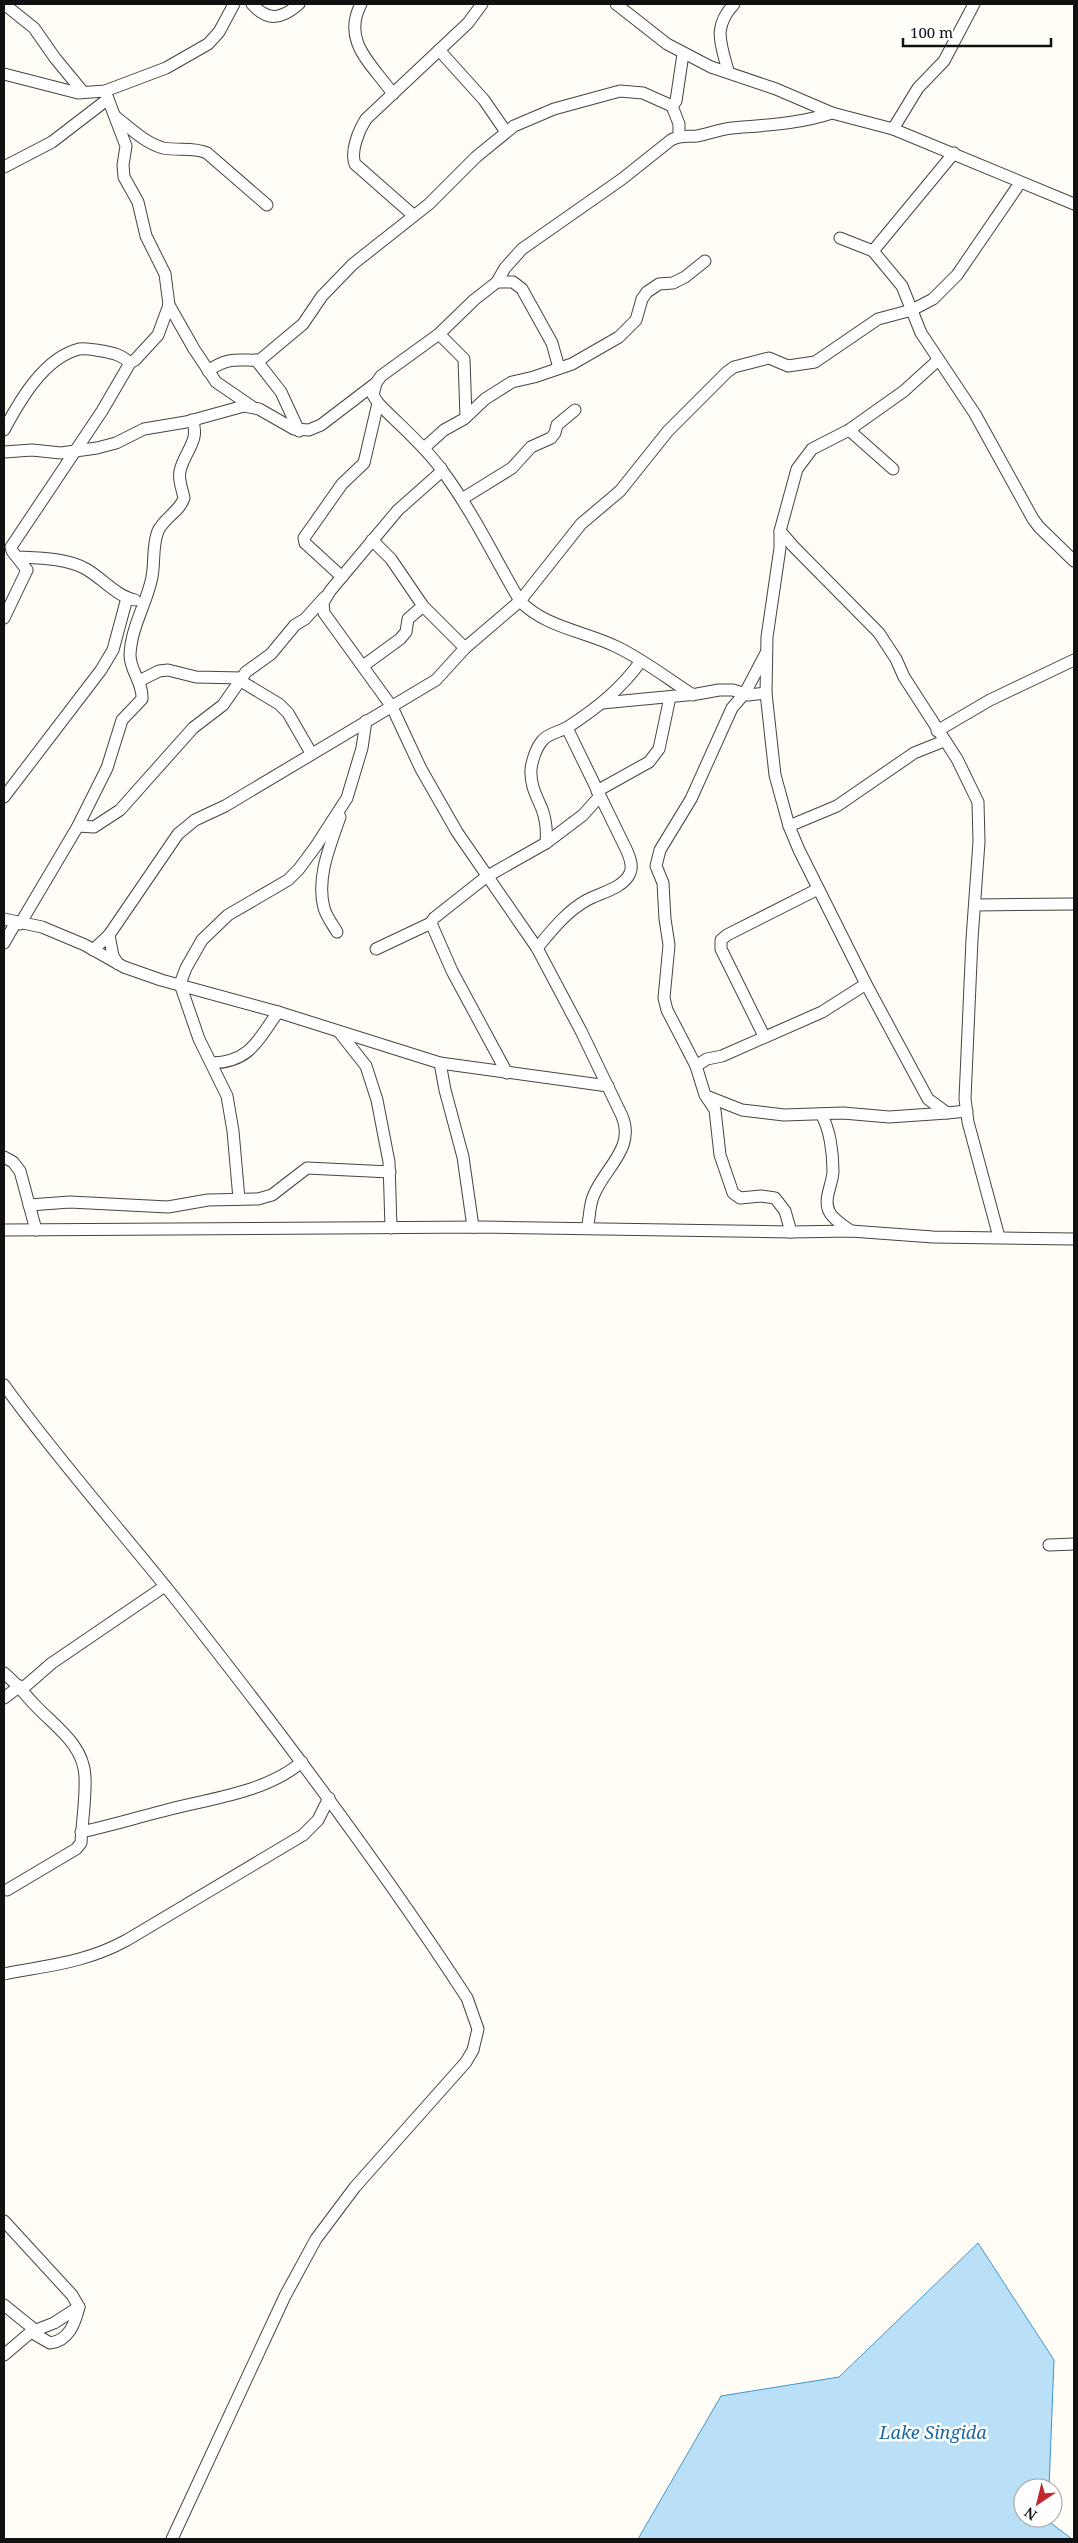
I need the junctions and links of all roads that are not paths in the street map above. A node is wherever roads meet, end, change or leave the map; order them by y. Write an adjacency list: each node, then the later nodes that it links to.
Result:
1 (4, 4): 14 (street)
2 (234, 4): 16 (street)
3 (252, 4): 4 (street)
4 (299, 4)
5 (361, 4): 15 (street)
6 (482, 4): 10 (street)
7 (616, 4): 11 (street)
8 (734, 4): 12 (street)
9 (974, 4): 20 (street)
10 (439, 50): 15 (street); 21 (street)
11 (683, 54): 12 (street); 17 (street)
12 (728, 71): 18 (street)
13 (4, 74): 14 (street)
14 (84, 92): 16 (street)
15 (393, 94): 28 (street)
16 (106, 95): 19 (street); 24 (street)
17 (672, 106): 21 (street); 22 (street)
18 (832, 112): 20 (street); 22 (street)
19 (116, 117): 27 (street); 33 (street)
20 (892, 129): 23 (street)
21 (506, 132): 28 (street)
22 (679, 136): 32 (street)
23 (954, 153): 25 (street); 30 (street)
24 (4, 167)
25 (1020, 183): 26 (street); 34 (street)
26 (1074, 204)
27 (267, 205)
28 (413, 216): 36 (street)
29 (840, 238): 30 (street)
30 (874, 251): 34 (street)
31 (705, 261): 39 (street)
32 (497, 282): 35 (street); 39 (street)
33 (169, 305): 38 (street); 40 (street)
34 (912, 310): 37 (street); 64 (street)
35 (439, 334): 41 (street); 45 (street)
36 (256, 360): 40 (street); 49 (street)
37 (938, 361): 48 (street); 59 (street)
38 (130, 363): 47 (street); 51 (street)
39 (559, 368): 45 (street)
40 (208, 371): 43 (street)
41 (376, 383): 42 (street); 49 (street)
42 (378, 403): 50 (street); 60 (street)
43 (252, 407): 46 (street); 49 (street)
44 (575, 410): 55 (street)
45 (466, 417): 50 (street)
46 (192, 420): 51 (street); 63 (street)
47 (4, 430)
48 (849, 430): 54 (street); 56 (street)
49 (299, 431)
50 (424, 448): 53 (street)
51 (74, 451): 52 (street); 58 (street)
52 (4, 452)
53 (441, 468): 55 (street); 57 (street)
54 (893, 469)
55 (462, 499): 64 (street)
56 (780, 531): 68 (street); 82 (street)
57 (372, 540): 60 (street); 65 (street)
58 (18, 558): 62 (street); 66 (street)
59 (1074, 561)
60 (342, 577): 61 (street)
61 (325, 597): 71 (street); 72 (street)
62 (127, 598): 63 (street); 85 (street)
63 (145, 598): 73 (street)
64 (520, 601): 67 (street); 70 (street)
65 (423, 606): 67 (street); 71 (street)
66 (4, 618)
67 (465, 648): 79 (street)
68 (767, 653): 74 (street); 75 (street)
69 (1074, 660): 82 (street)
70 (641, 661): 76 (street); 78 (street)
71 (363, 666): 79 (street)
72 (240, 679): 73 (street); 83 (street); 87 (street)
73 (139, 681): 87 (street)
74 (745, 693): 75 (street); 76 (street); 111 (street)
75 (766, 693): 88 (street)
76 (693, 695): 77 (street)
77 (670, 697): 78 (street); 84 (street)
78 (602, 703): 81 (street)
79 (392, 707): 80 (street); 90 (street)
80 (366, 721): 83 (street); 86 (street)
81 (567, 728): 84 (street); 89 (street)
82 (940, 736): 88 (street); 93 (street)
83 (311, 753): 98 (street)
84 (598, 794): 89 (street); 100 (street)
85 (4, 797)
86 (347, 798): 97 (street); 104 (street)
87 (78, 826): 95 (street)
88 (789, 826): 91 (street)
89 (546, 843): 90 (street)
90 (486, 877): 96 (street); 100 (street)
91 (818, 888): 105 (street); 108 (street)
92 (1074, 904): 93 (street)
93 (975, 905): 115 (street)
94 (4, 919): 95 (street)
95 (18, 923): 99 (street); 102 (street)
96 (431, 923): 101 (street); 112 (street)
97 (336, 932)
98 (109, 935): 102 (street); 103 (street)
99 (4, 943)
100 (537, 948): 113 (street)
101 (376, 949)
102 (93, 950): 103 (street)
103 (118, 964): 104 (street)
104 (180, 984): 106 (street); 109 (street)
105 (866, 984): 108 (street); 116 (street)
106 (278, 1012): 107 (street); 109 (street)
107 (340, 1033): 110 (street); 119 (street)
108 (764, 1036): 111 (street)
109 (212, 1063): 120 (street)
110 (440, 1064): 112 (street); 122 (street)
111 (696, 1066): 114 (street)
112 (507, 1073): 113 (street)
113 (608, 1086): 124 (street)
114 (705, 1095): 117 (street); 128 (street)
115 (967, 1111): 116 (street); 129 (street)
116 (947, 1113): 117 (street)
117 (821, 1114): 127 (street)
118 (4, 1157): 121 (street)
119 (390, 1172): 120 (street); 123 (street)
120 (239, 1199): 121 (street)
121 (29, 1205): 126 (street)
122 (473, 1227): 123 (street); 124 (street)
123 (391, 1228): 126 (street)
124 (588, 1228): 128 (street)
125 (4, 1230): 126 (street)
126 (36, 1230)
127 (851, 1231): 128 (street); 129 (street)
128 (791, 1232)
129 (999, 1237): 130 (street)
130 (1074, 1239)
131 (4, 1385): 134 (street)
132 (1074, 1544): 133 (street)
133 (1049, 1545)
134 (165, 1586): 136 (street); 138 (street)
135 (4, 1673): 136 (street)
136 (21, 1688): 137 (street); 140 (street)
137 (4, 1698)
138 (302, 1762): 139 (street); 140 (street)
139 (329, 1798): 142 (street); 148 (street)
140 (81, 1832): 141 (street)
141 (7, 1890)
142 (4, 1974)
143 (4, 2221): 145 (street)
144 (4, 2305): 146 (street)
145 (79, 2307): 146 (street); 146 (street)
146 (33, 2331): 147 (street)
147 (4, 2355)
148 (172, 2539)

